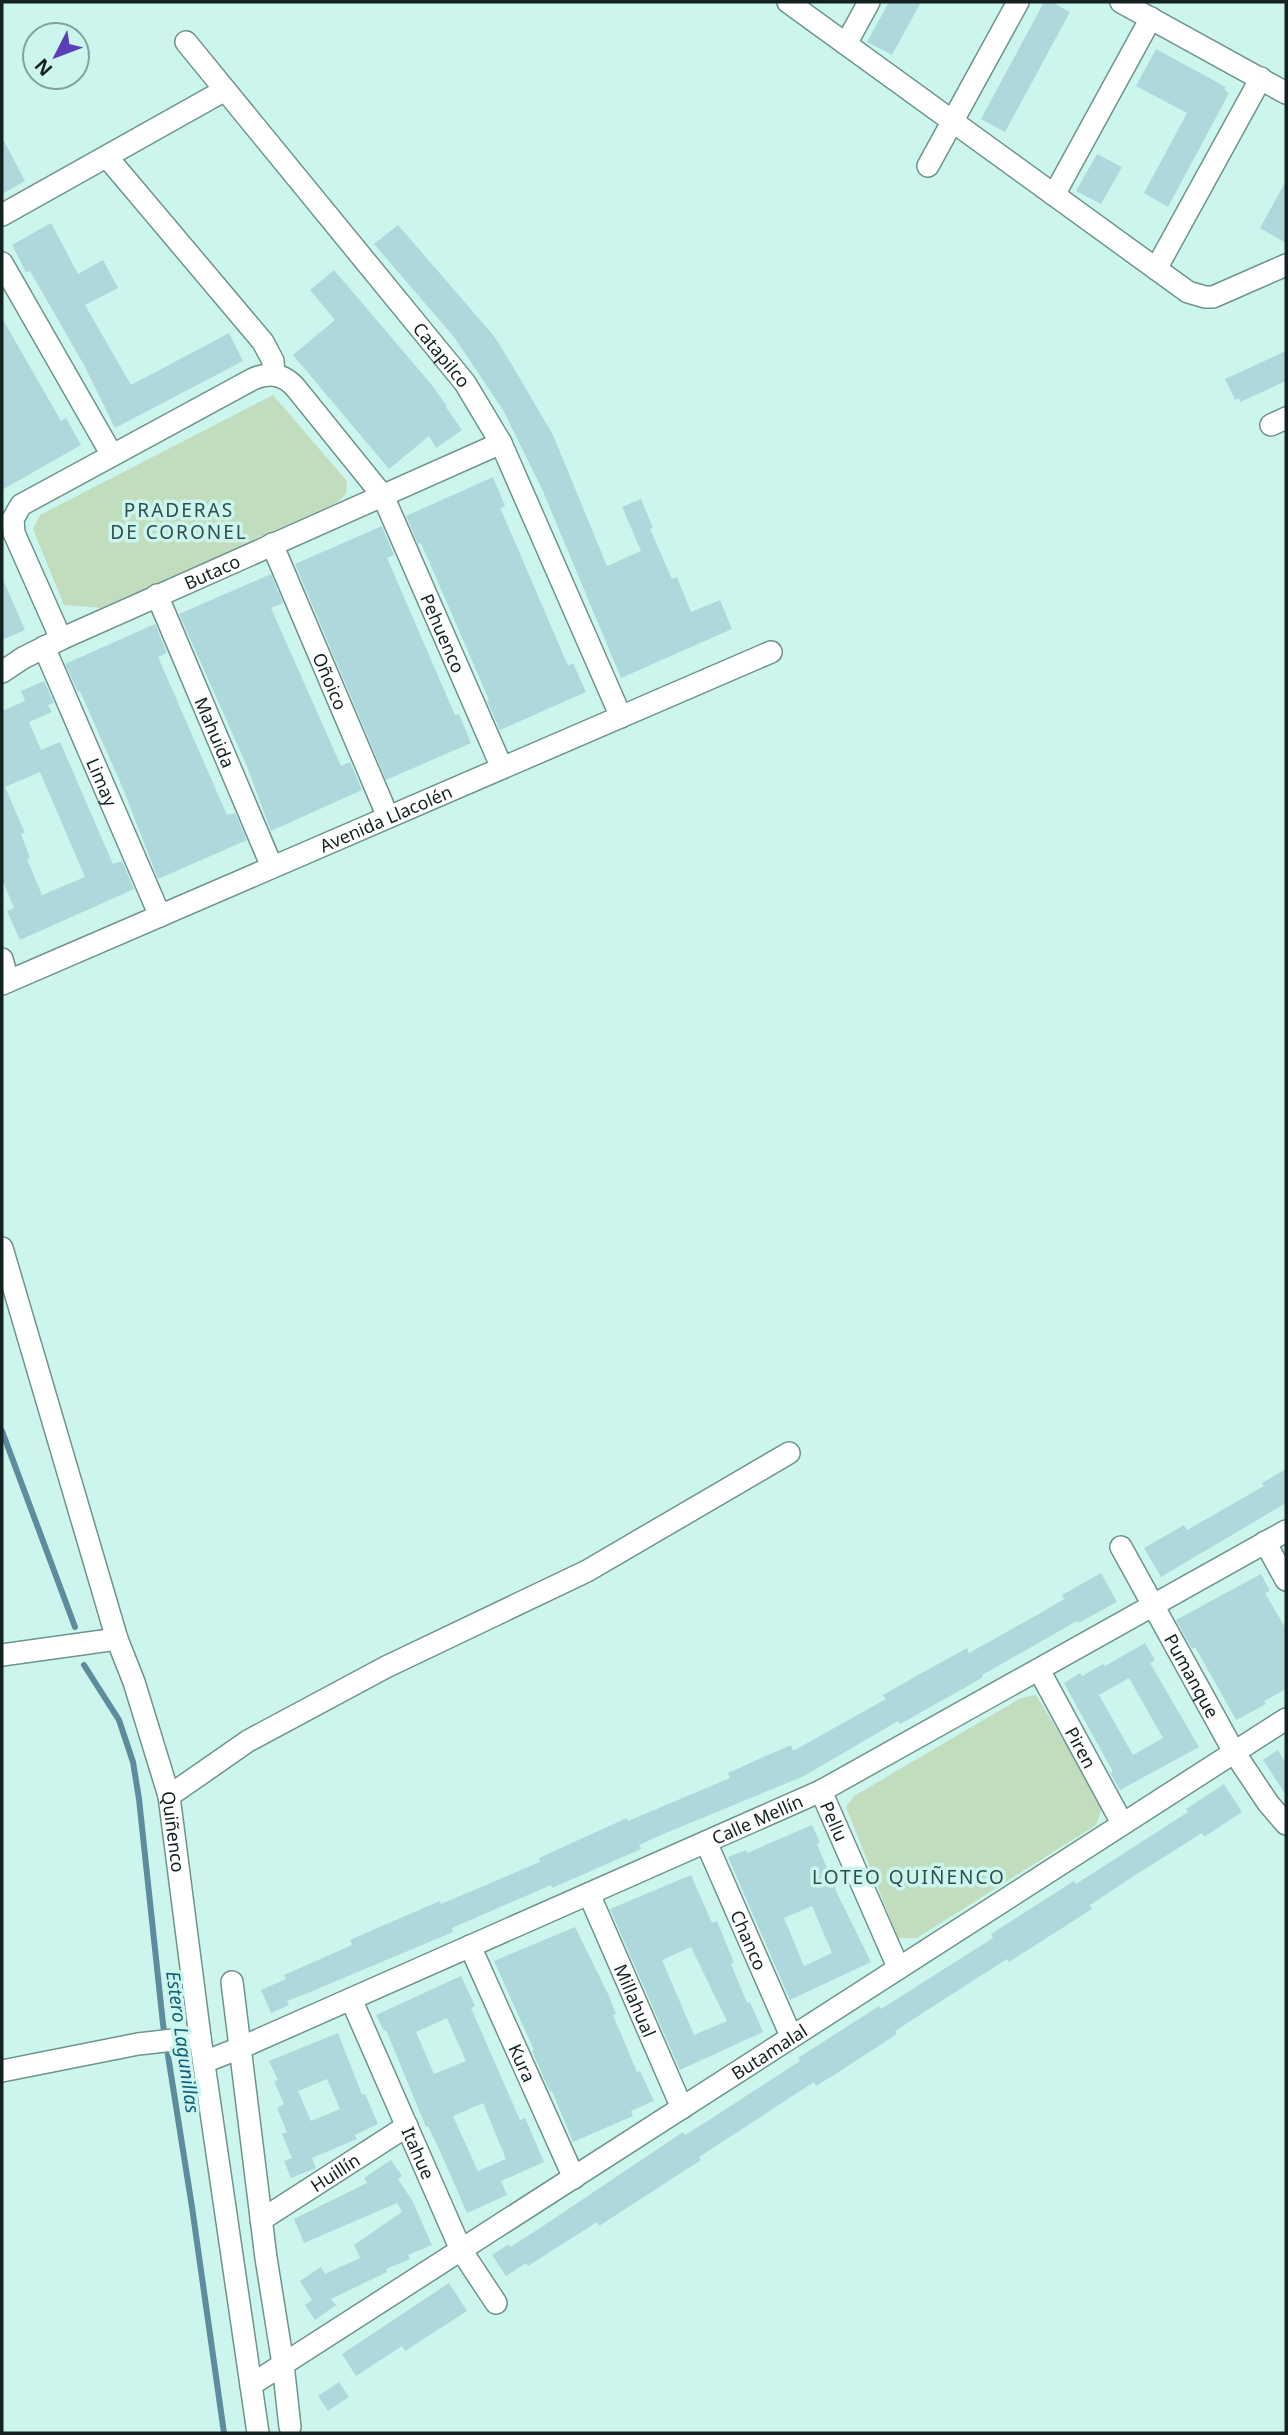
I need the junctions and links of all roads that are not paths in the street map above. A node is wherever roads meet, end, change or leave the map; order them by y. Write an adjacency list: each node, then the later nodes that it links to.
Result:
1 (788, 2): 7 (street)
2 (869, 2): 7 (street)
3 (1018, 2): 11 (street)
4 (1121, 2): 5 (street)
5 (1151, 18): 8 (street); 14 (street)
6 (186, 42): 9 (street, Catapilco)
7 (846, 44): 11 (street)
8 (1261, 78): 10 (street); 18 (street)
9 (225, 90): 12 (street); 20 (street, Catapilco)
10 (1286, 93)
11 (953, 121): 13 (street); 14 (street)
12 (107, 157): 15 (street); 19 (street)
13 (928, 166)
14 (1054, 195): 18 (street)
15 (2, 215)
16 (2, 262): 21 (street)
17 (1286, 265): 18 (street)
18 (1156, 270)
19 (274, 375): 21 (street); 22 (street, Pehuenco)
20 (502, 443): 22 (street, Butaco); 29 (street, Catapilco)
21 (111, 455): 23 (street)
22 (383, 496): 24 (street, Butaco); 30 (street, Pehuenco)
23 (7, 515): 26 (street, Limay)
24 (272, 544): 25 (street, Butaco); 31 (street, Oñoico)
25 (157, 595): 26 (street, Butaco); 32 (street, Mahuida)
26 (53, 643): 28 (street, Butaco); 33 (street, Limay)
27 (771, 652): 29 (street, Avenida Llacolén)
28 (2, 672)
29 (621, 717): 30 (street, Avenida Llacolén)
30 (502, 768): 31 (street, Avenida Llacolén)
31 (388, 817): 32 (street, Avenida Llacolén)
32 (272, 867): 33 (street, Avenida Llacolén)
33 (160, 916): 35 (street, Avenida Llacolén)
34 (2, 959): 35 (street)
35 (5, 983)
36 (2, 1248): 43 (street, Quiñenco)
37 (789, 1453): 49 (street)
38 (1286, 1531): 39 (street, Calle Mellín)
39 (1265, 1542): 41 (street); 42 (street, Calle Mellín)
40 (1121, 1547): 42 (street, Pumanque)
41 (1286, 1580)
42 (1153, 1606): 45 (street, Calle Mellín); 47 (street, Pumanque)
43 (117, 1639): 44 (street); 49 (street, Quiñenco)
44 (4, 1648)
45 (1039, 1670): 48 (street, Calle Mellín); 50 (street, Piren)
46 (1286, 1719): 47 (street, Butamalal)
47 (1234, 1752): 50 (street, Butamalal); 51 (street, Pumanque)
48 (821, 1791): 52 (street, Calle Mellín); 55 (street, Pellu)
49 (169, 1796): 59 (street, Quiñenco)
50 (1122, 1823): 55 (street, Butamalal)
51 (1286, 1824)
52 (706, 1842): 53 (street, Calle Mellín); 58 (street, Chanco)
53 (589, 1894): 54 (street, Calle Mellín); 63 (street, Millahual)
54 (470, 1946): 57 (street, Calle Mellín); 65 (street, Kura)
55 (898, 1967): 58 (street, Butamalal)
56 (232, 1982): 60 (street)
57 (351, 1999): 60 (street, Calle Mellín); 64 (street, Itahue)
58 (791, 2036): 63 (street, Butamalal)
59 (193, 2038): 61 (street, Quiñenco); 62 (street)
60 (240, 2048): 61 (street, Calle Mellín); 66 (street)
61 (204, 2062): 70 (street, Quiñenco)
62 (2, 2071)
63 (682, 2108): 65 (street, Butamalal)
64 (407, 2126): 66 (street, Huillín); 67 (street, Itahue)
65 (574, 2178): 67 (street, Butamalal)
66 (261, 2220): 69 (street)
67 (461, 2250): 68 (street, Itahue); 69 (street, Butamalal)
68 (496, 2303)
69 (283, 2364): 70 (street, Butamalal); 71 (street)
70 (251, 2385): 72 (street, Quiñenco)
71 (290, 2427)
72 (258, 2433)

